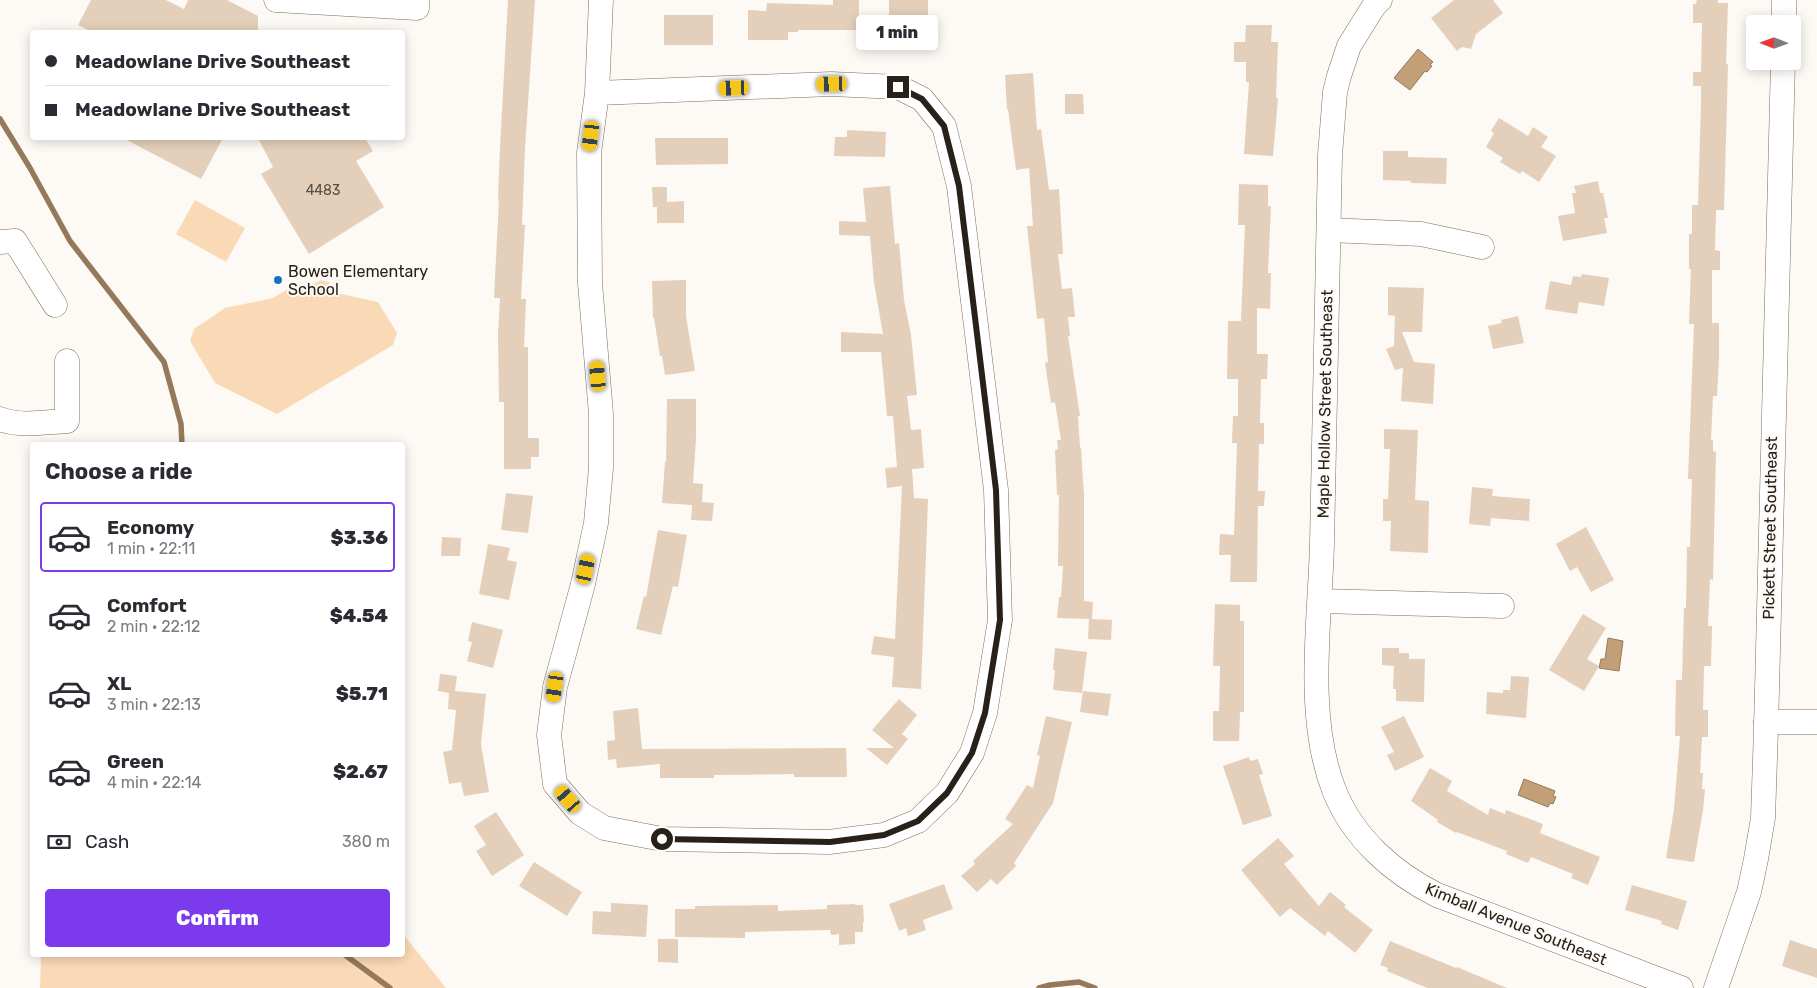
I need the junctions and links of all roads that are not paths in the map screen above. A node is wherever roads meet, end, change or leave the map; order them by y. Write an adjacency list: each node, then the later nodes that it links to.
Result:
1 (276, 0): 2 (street)
2 (417, 0)
3 (601, 0): 8 (street)
4 (1380, 0): 9 (street, Maple Hollow Street Southeast)
5 (1784, 0): 6 (street)
6 (1784, 15)
7 (1783, 70): 17 (street, Pickett Street Southeast)
8 (597, 93): 8 (street)
9 (1329, 230): 11 (street); 15 (street, Maple Hollow Street Southeast)
10 (0, 242): 12 (street)
11 (1482, 247)
12 (55, 305)
13 (67, 361): 14 (street)
14 (0, 419)
15 (1320, 601): 16 (street); 19 (street, Maple Hollow Street Southeast)
16 (1502, 606)
17 (1766, 722): 18 (street); 21 (street, Pickett Street Southeast)
18 (1817, 722)
19 (1347, 815): 20 (street, Kimball Avenue Southeast)
20 (1681, 988)
21 (1716, 988)

